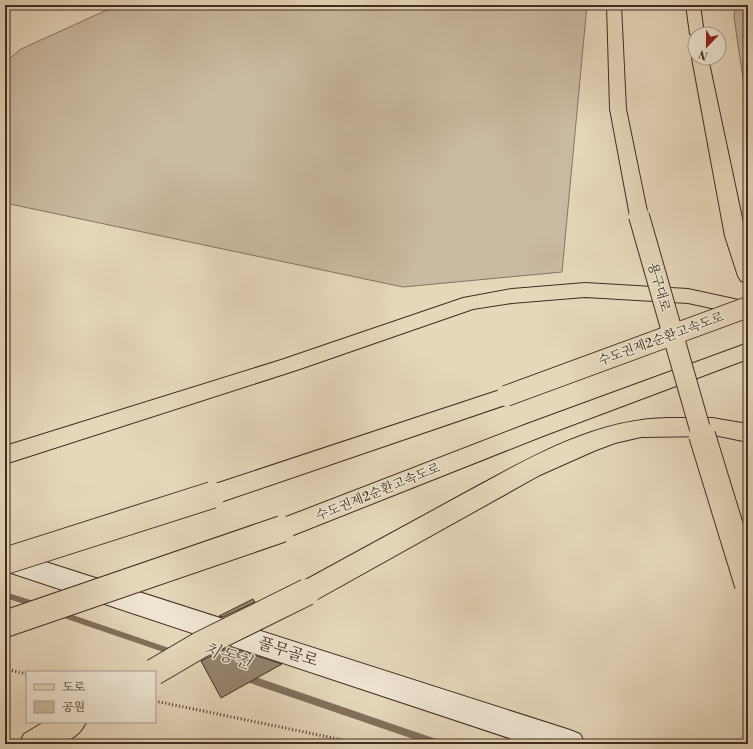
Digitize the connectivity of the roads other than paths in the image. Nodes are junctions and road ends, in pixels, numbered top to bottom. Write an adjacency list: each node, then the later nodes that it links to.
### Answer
1 (614, 5): 11 (main road, 용구대로, bridge)
2 (693, 5): 3 (main road)
3 (696, 26)
4 (702, 66): 5 (main road)
5 (748, 276)
6 (748, 308): 9 (main road); 10 (main road, 수도권제2순환고속도로, bridge)
7 (748, 351): 12 (main road, 수도권제2순환고속도로, bridge)
8 (748, 432): 13 (main road, bridge)
9 (5, 455)
10 (5, 561): 16 (street, 풀무골로)
11 (748, 585)
12 (5, 624)
13 (156, 671)
14 (69, 723): 15 (main road)
15 (34, 744)
16 (570, 744)

